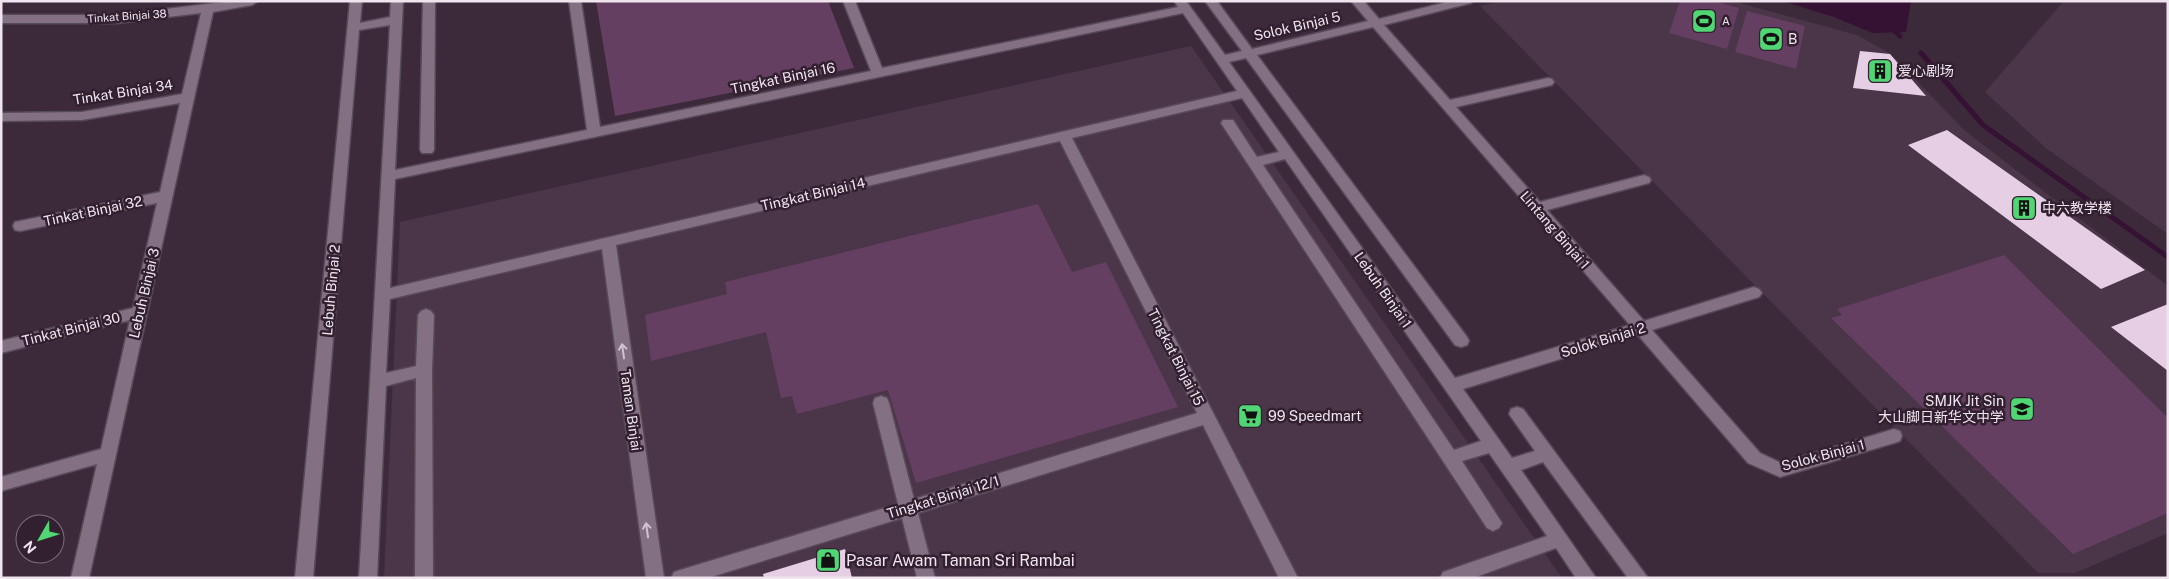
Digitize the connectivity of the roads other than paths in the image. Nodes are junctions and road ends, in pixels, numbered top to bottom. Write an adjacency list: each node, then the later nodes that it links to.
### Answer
1 (252, 1): 11 (street, Tinkat Binjai 38)
2 (356, 1): 15 (street, Lebuh Binjai 2)
3 (397, 1): 13 (street)
4 (429, 1): 27 (street)
5 (575, 1): 25 (street)
6 (849, 1): 18 (street)
7 (1211, 1): 16 (street)
8 (1357, 1): 14 (street, Lintang Binjai 1)
9 (1467, 1): 14 (street, Solok Binjai 5)
10 (1182, 5): 17 (street, Lebuh Binjai 1); 18 (street, Tingkat Binjai 16)
11 (208, 9): 12 (street, Tinkat Binjai 38); 21 (street, Lebuh Binjai 3)
12 (1, 19)
13 (396, 20): 15 (street); 30 (street)
14 (1376, 23): 16 (street, Solok Binjai 5); 22 (street, Lintang Binjai 1)
15 (355, 27): 61 (street, Lebuh Binjai 2)
16 (1249, 53): 17 (street, Solok Binjai 5); 41 (street)
17 (1221, 60): 20 (street, Lebuh Binjai 1)
18 (878, 73): 25 (street, Tingkat Binjai 16)
19 (1548, 82): 22 (street)
20 (1244, 93): 26 (street, Tingkat Binjai 14); 28 (street, Lebuh Binjai 1)
21 (189, 97): 23 (street, Tinkat Binjai 34); 32 (street, Lebuh Binjai 3)
22 (1448, 105): 33 (street, Lintang Binjai 1)
23 (1, 117)
24 (1228, 123): 29 (street)
25 (594, 133): 30 (street, Tingkat Binjai 16)
26 (1064, 136): 35 (street, Tingkat Binjai 14); 48 (street, Tingkat Binjai 15)
27 (427, 150)
28 (1288, 154): 29 (street); 45 (street, Lebuh Binjai 1)
29 (1254, 162): 53 (street)
30 (388, 176): 37 (street)
31 (1644, 180): 33 (street)
32 (166, 196): 34 (street, Tinkat Binjai 32); 38 (street, Lebuh Binjai 3)
33 (1536, 208): 40 (street, Lintang Binjai 1)
34 (20, 226)
35 (608, 242): 37 (street, Tingkat Binjai 14); 64 (street, Taman Binjai, one-way to 35)
36 (1754, 293): 40 (street, Solok Binjai 2)
37 (382, 295): 44 (street)
38 (140, 312): 42 (street, Tinkat Binjai 30); 51 (street, Lebuh Binjai 3)
39 (426, 315): 43 (street)
40 (1641, 328): 45 (street, Solok Binjai 2); 54 (street, Lintang Binjai 1)
41 (1461, 341)
42 (1, 347)
43 (424, 370): 44 (street); 63 (street)
44 (378, 381): 62 (street)
45 (1451, 386): 50 (street, Lebuh Binjai 1)
46 (881, 403): 57 (street)
47 (1518, 414): 52 (street)
48 (1207, 417): 57 (street, Tingkat Binjai 12/1); 67 (street, Tingkat Binjai 15)
49 (1894, 436): 54 (street, Solok Binjai 1)
50 (1493, 446): 53 (street); 55 (street, Lebuh Binjai 1)
51 (108, 454): 56 (street); 60 (street, Lebuh Binjai 3)
52 (1547, 454): 55 (street); 70 (street)
53 (1449, 458): 58 (street)
54 (1754, 458)
55 (1508, 467): 59 (street, Lebuh Binjai 1)
56 (1, 484)
57 (908, 508): 65 (street, Tingkat Binjai 12/1); 66 (street)
58 (1492, 523)
59 (1560, 539): 68 (street); 69 (street, Lebuh Binjai 1)
60 (80, 578)
61 (304, 578)
62 (368, 578)
63 (424, 578)
64 (655, 578)
65 (680, 578)
66 (926, 578)
67 (1289, 578)
68 (1449, 578)
69 (1587, 578)
70 (1639, 578)

